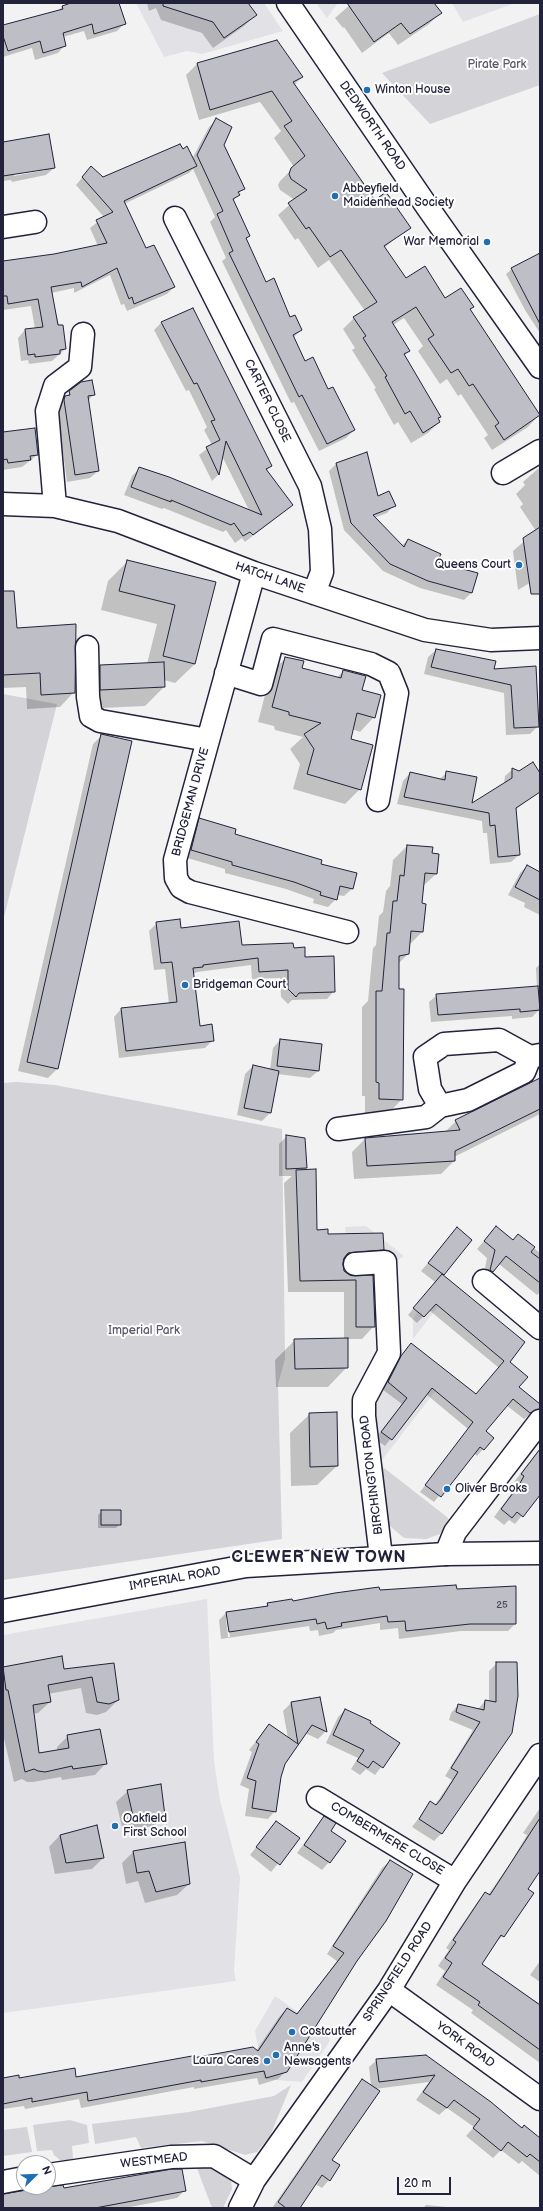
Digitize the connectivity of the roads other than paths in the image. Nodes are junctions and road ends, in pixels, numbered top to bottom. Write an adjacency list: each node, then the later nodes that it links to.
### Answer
1 (288, 3): 6 (street, DEDWORTH ROAD)
2 (175, 217): 12 (street, CARTER CLOSE)
3 (35, 222): 4 (street)
4 (3, 227)
5 (83, 334): 10 (street)
6 (540, 367)
7 (540, 451): 8 (street)
8 (503, 473)
9 (3, 504): 10 (street, HATCH LANE)
10 (55, 506): 11 (street, HATCH LANE)
11 (254, 573): 12 (street, HATCH LANE); 15 (street, BRIDGEMAN DRIVE)
12 (314, 593): 13 (street, HATCH LANE)
13 (540, 638)
14 (87, 648): 16 (street)
15 (226, 673): 16 (street, BRIDGEMAN DRIVE); 17 (street)
16 (208, 740): 18 (street, BRIDGEMAN DRIVE)
17 (378, 800)
18 (347, 932)
19 (535, 1056): 20 (street); 20 (street)
20 (440, 1106): 21 (street)
21 (338, 1129)
22 (355, 1264): 28 (street, BIRCHINGTON ROAD)
23 (484, 1281): 24 (street)
24 (540, 1328)
25 (540, 1422): 27 (street)
26 (540, 1552): 27 (street, IMPERIAL ROAD)
27 (446, 1554): 28 (street, IMPERIAL ROAD)
28 (381, 1557): 29 (street, IMPERIAL ROAD)
29 (3, 1611)
30 (540, 1755): 32 (street, SPRINGFIELD ROAD)
31 (318, 1798): 32 (street, COMBERMERE CLOSE)
32 (455, 1881): 33 (street, SPRINGFIELD ROAD)
33 (389, 1990): 34 (street, YORK ROAD); 37 (street, SPRINGFIELD ROAD)
34 (540, 2099)
35 (56, 2174): 37 (street, WESTMEAD)
36 (16, 2180): 38 (street)
37 (254, 2180): 39 (street, SPRINGFIELD ROAD)
38 (3, 2182)
39 (240, 2208)

